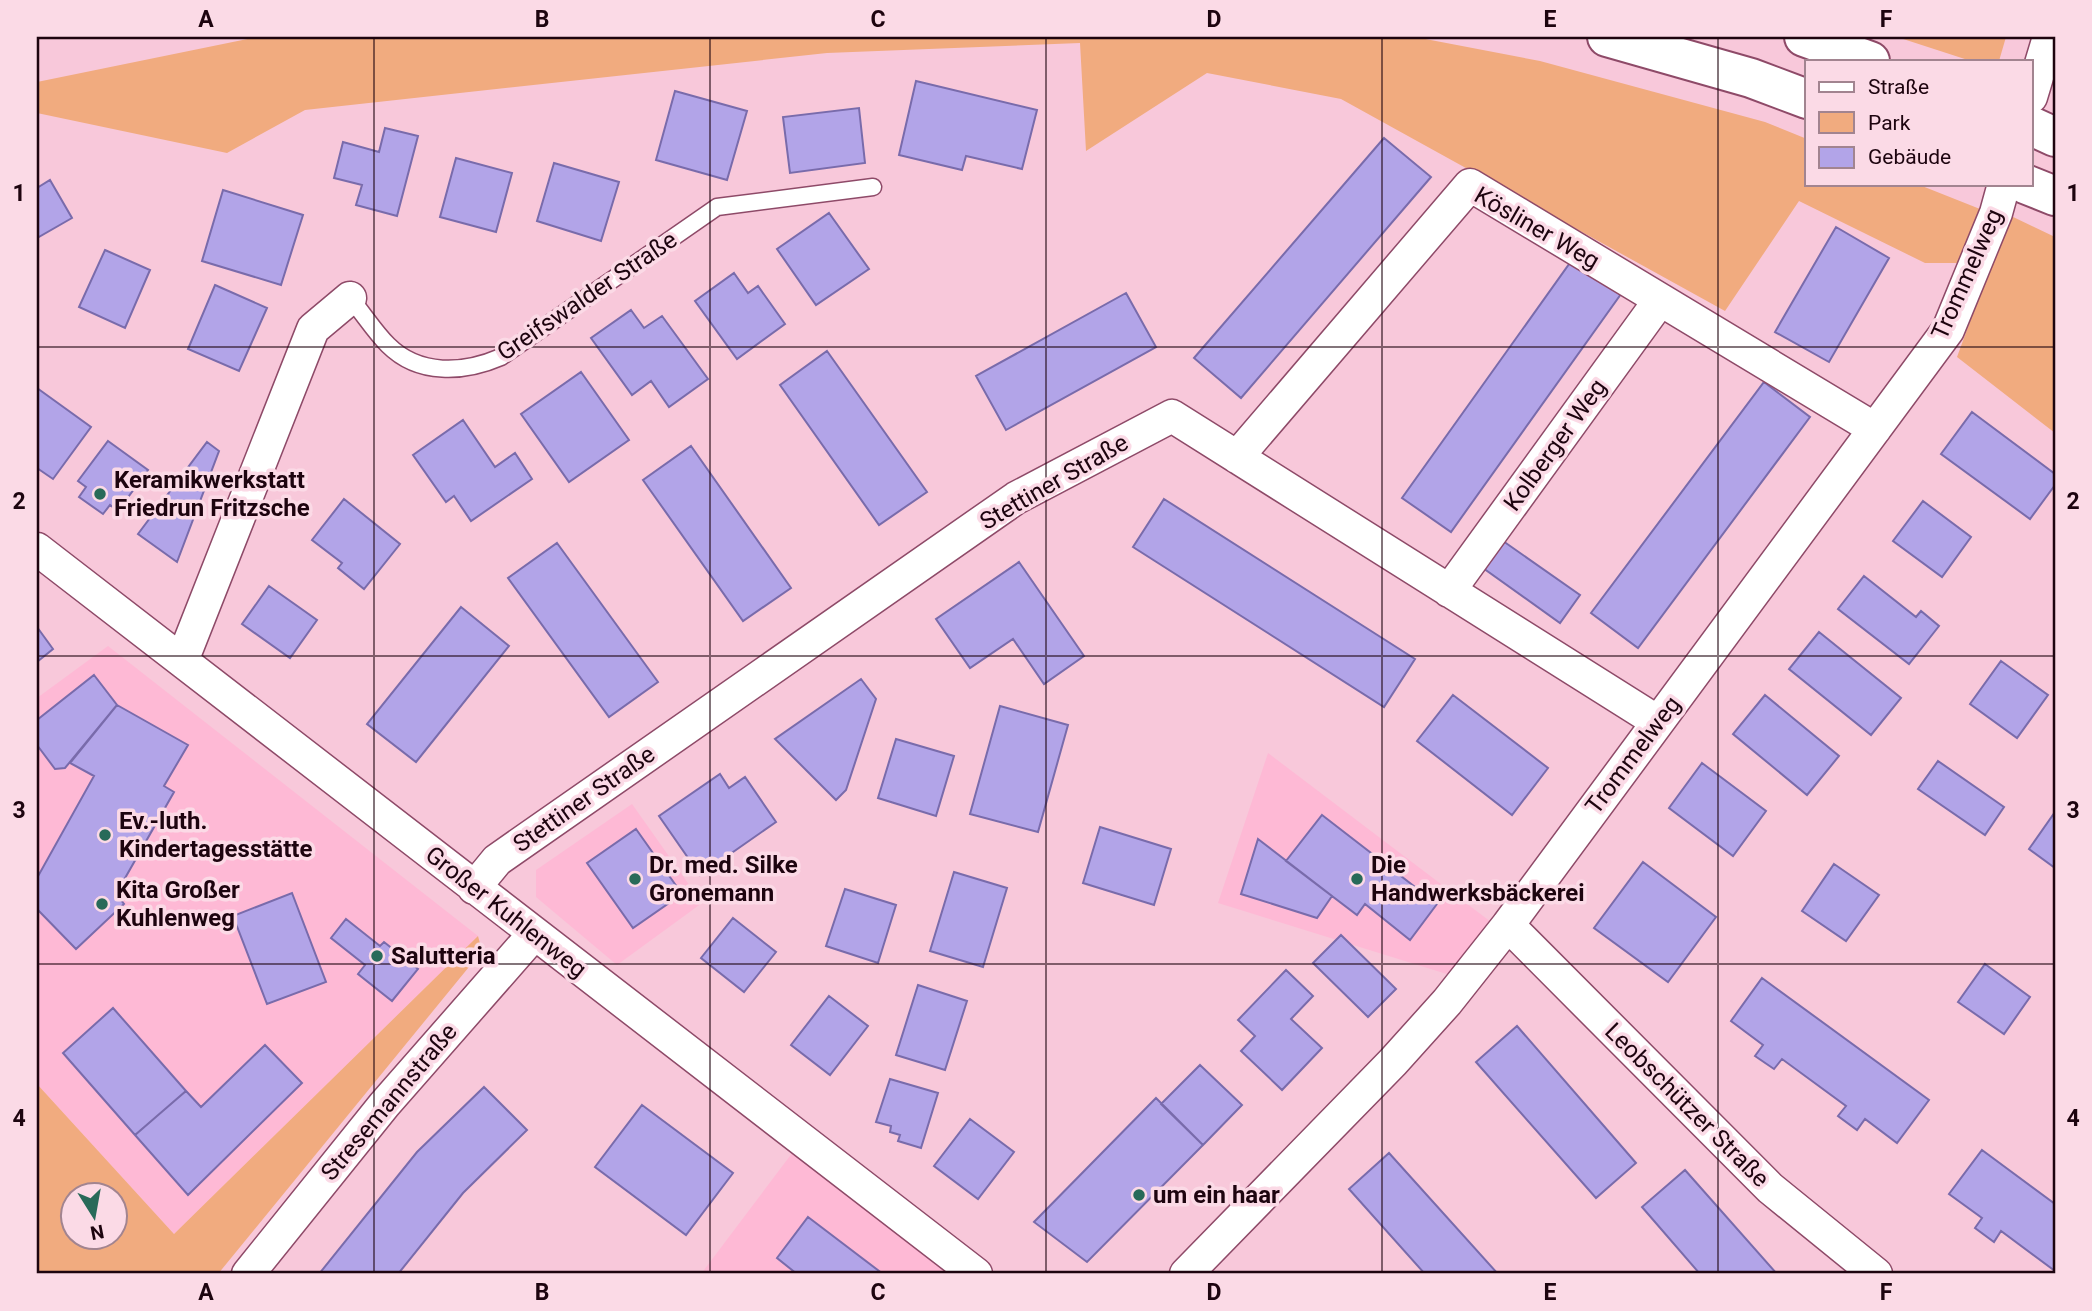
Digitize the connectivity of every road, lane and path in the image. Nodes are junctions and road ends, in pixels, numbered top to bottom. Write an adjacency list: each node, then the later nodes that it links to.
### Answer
1 (1608, 37): 6 (highway)
2 (1804, 37): 4 (highway)
3 (2049, 37): 5 (street)
4 (1867, 60)
5 (2032, 94)
6 (1805, 98)
7 (2032, 126): 8 (highway)
8 (2055, 137)
9 (2003, 186): 15 (street, Trommelweg)
10 (2030, 186): 12 (highway)
11 (873, 187): 13 (lane, Greifswalder Straße)
12 (2055, 196)
13 (350, 298): 19 (street, Greifswalder Straße)
14 (1660, 300): 15 (street, Kösliner Weg); 16 (street, Kösliner Weg); 18 (street, Kolberger Weg)
15 (1875, 429): 20 (street, Trommelweg)
16 (1237, 457): 18 (street, Stettiner Straße); 21 (street, Stettiner Straße)
17 (37, 549): 19 (street, Großer Kuhlenweg)
18 (1449, 590): 20 (street, Stettiner Straße)
19 (181, 661): 21 (street, Großer Kuhlenweg)
20 (1658, 722): 22 (street, Trommelweg)
21 (474, 888): 23 (street, Großer Kuhlenweg)
22 (1507, 925): 26 (street, Trommelweg); 27 (street, Leobschützer Straße)
23 (534, 934): 24 (street, Stresemannstraße); 25 (street, Großer Kuhlenweg)
24 (248, 1274)
25 (976, 1274)
26 (1186, 1274)
27 (1876, 1274)

